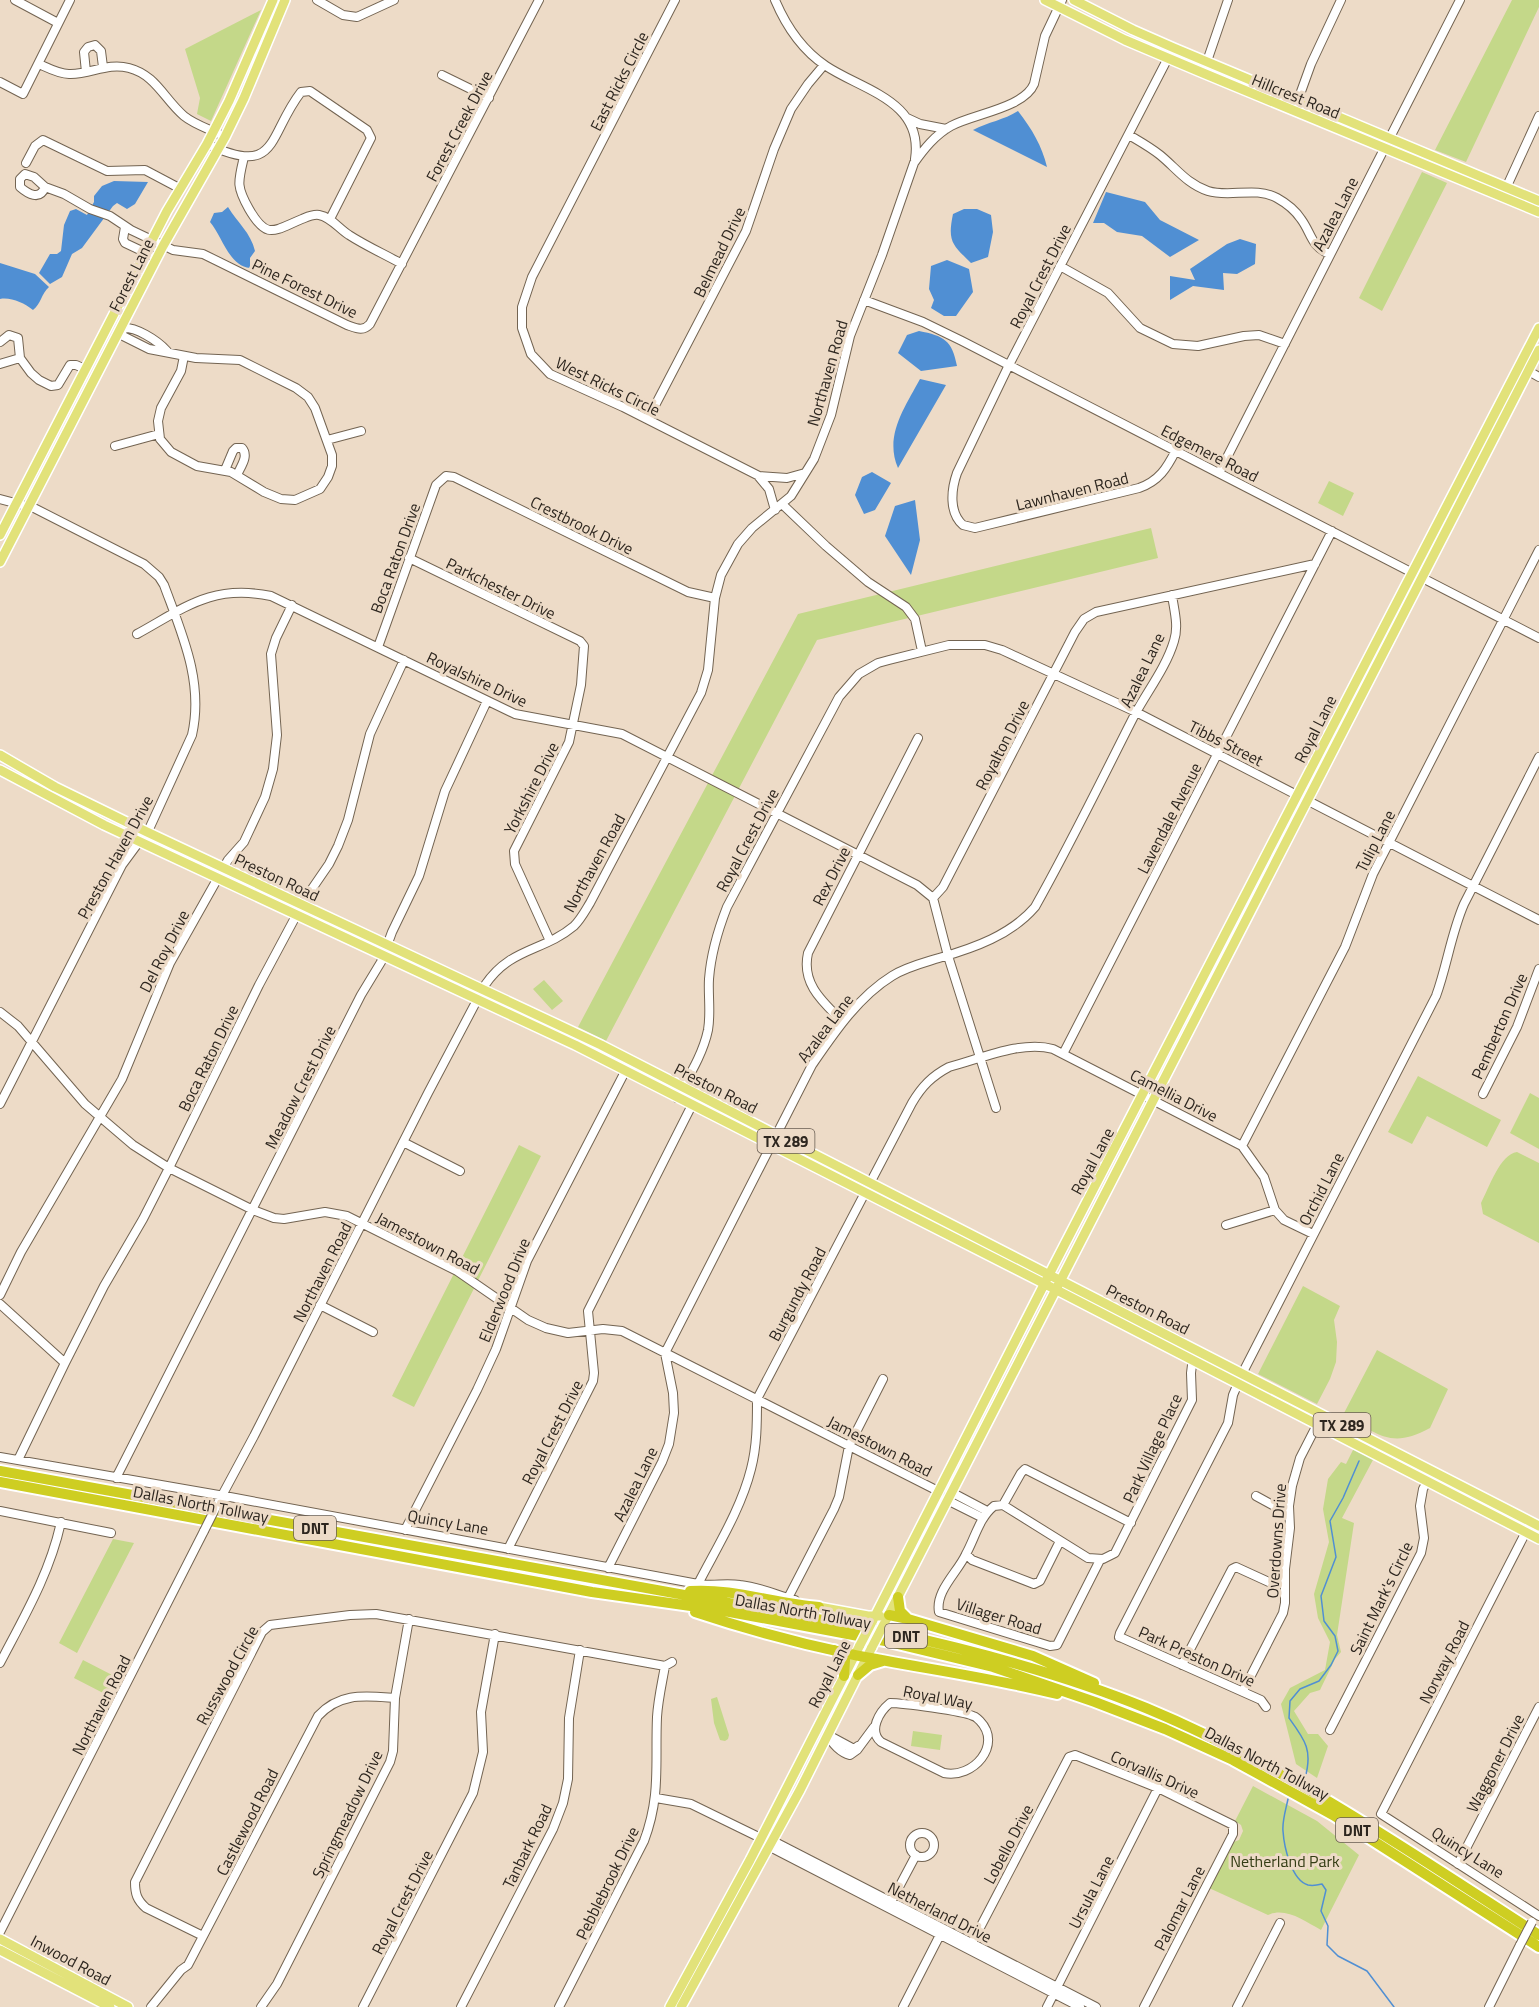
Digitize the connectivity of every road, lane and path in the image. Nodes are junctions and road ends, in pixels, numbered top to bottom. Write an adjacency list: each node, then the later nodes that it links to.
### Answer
1 (15, 0): 16 (street)
2 (70, 0): 16 (street)
3 (273, 0): 14 (main road); 32 (main road, Forest Lane)
4 (317, 0): 5 (street)
5 (394, 0)
6 (539, 0): 27 (street, Forest Creek Drive)
7 (675, 0): 43 (street, East Ricks Circle)
8 (775, 0): 21 (street)
9 (1045, 0): 15 (main road, Hillcrest Road)
10 (1074, 0): 17 (main road, Hillcrest Road)
11 (1228, 0): 19 (street)
12 (1341, 0): 28 (street)
13 (1460, 0): 36 (street, Azalea Lane)
14 (285, 2): 35 (main road, Forest Lane)
15 (1060, 3): 18 (main road, Hillcrest Road); 33 (street, Northaven Road)
16 (58, 23): 20 (street)
17 (1174, 48): 18 (street, Royal Crest Drive); 19 (main road, Hillcrest Road)
18 (1168, 58): 24 (main road, Hillcrest Road); 34 (street, Royal Crest Drive)
19 (1206, 62): 24 (street); 28 (main road, Hillcrest Road)
20 (39, 64): 23 (street); 26 (street)
21 (824, 65): 31 (street); 73 (street, Belmead Drive)
22 (103, 67): 23 (street); 23 (street); 32 (street)
23 (86, 72)
24 (1203, 73): 29 (main road, Hillcrest Road)
25 (442, 75): 27 (street)
26 (0, 82)
27 (489, 98): 57 (street, Forest Creek Drive)
28 (1297, 100): 29 (street); 36 (main road, Hillcrest Road)
29 (1294, 111): 38 (main road, Hillcrest Road)
30 (1539, 116): 45 (street)
31 (907, 118): 33 (street); 42 (street)
32 (209, 129): 35 (street); 37 (main road, Forest Lane)
33 (946, 129): 42 (street, Northaven Road)
34 (1129, 135): 55 (street); 58 (street, Royal Crest Drive)
35 (225, 137): 39 (main road, Forest Lane)
36 (1389, 138): 38 (street, Azalea Lane); 45 (main road, Hillcrest Road)
37 (207, 144): 39 (street); 46 (main road, Forest Lane)
38 (1383, 148): 47 (main road, Hillcrest Road); 55 (street, Azalea Lane)
39 (219, 150): 40 (street); 53 (main road, Forest Lane)
40 (244, 157): 50 (street); 50 (street)
41 (26, 162): 46 (street)
42 (914, 163): 59 (street, Northaven Road)
43 (586, 173): 73 (street, West Ricks Circle)
44 (45, 187): 51 (street)
45 (1507, 187): 47 (street); 48 (main road, Hillcrest Road)
46 (179, 188): 52 (main road, Forest Lane)
47 (1502, 197): 49 (main road, Hillcrest Road)
48 (1539, 201)
49 (1539, 212)
50 (330, 219): 57 (street)
51 (125, 227): 52 (street); 54 (street)
52 (152, 239): 53 (street); 54 (main road, Forest Lane)
53 (163, 246): 56 (main road, Forest Lane); 57 (street, Pine Forest Drive)
54 (146, 252): 56 (street); 60 (main road, Forest Lane)
55 (1329, 254): 64 (street, Azalea Lane)
56 (157, 258): 61 (main road, Forest Lane)
57 (402, 264)
58 (1060, 266): 64 (street); 69 (street, Royal Crest Drive)
59 (864, 300): 69 (street, Edgemere Road); 83 (street, Northaven Road)
60 (110, 321): 61 (main road); 71 (main road, Forest Lane)
61 (121, 328): 66 (street); 77 (main road, Forest Lane)
62 (1539, 328): 70 (main road, Royal Lane)
63 (0, 342): 67 (street)
64 (1285, 344): 82 (street, Azalea Lane)
65 (1539, 350): 70 (main road, Royal Lane)
66 (184, 356): 76 (street); 78 (street)
67 (20, 358): 68 (street); 71 (street)
68 (0, 364)
69 (1009, 365): 80 (street, Edgemere Road); 92 (street, Royal Crest Drive)
70 (1524, 368): 72 (street); 99 (main road, Royal Lane)
71 (85, 369): 75 (main road, Forest Lane)
72 (1539, 377)
73 (648, 419): 85 (street, West Ricks Circle)
74 (361, 431): 78 (street)
75 (53, 432): 77 (main road); 88 (main road, Forest Lane)
76 (159, 434): 79 (street); 81 (street)
77 (64, 438): 90 (main road, Forest Lane)
78 (327, 440): 84 (street)
79 (116, 446)
80 (1176, 450): 82 (street, Edgemere Road); 92 (street, Lawnhaven Road)
81 (225, 470): 84 (street); 84 (street)
82 (1219, 472): 93 (street, Edgemere Road)
83 (807, 473): 85 (street, West Ricks Circle); 89 (street, Northaven Road)
84 (237, 475)
85 (759, 476): 91 (street)
86 (440, 480): 96 (street, Boca Raton Drive); 101 (street, Crestbrook Drive)
87 (0, 500): 88 (street, Preston Haven Drive)
88 (17, 502): 90 (street, Preston Haven Drive); 94 (main road, Forest Lane)
89 (782, 504): 91 (street, Northaven Road); 109 (street)
90 (29, 506): 97 (main road, Forest Lane); 103 (street, Preston Haven Drive)
91 (775, 510): 101 (street, Northaven Road)
92 (959, 521)
93 (1332, 531): 98 (street, Lavendale Avenue); 99 (street, Edgemere Road)
94 (0, 535)
95 (1539, 550): 104 (street, Tulip Lane)
96 (410, 558): 107 (street, Parkchester Drive); 108 (street, Boca Raton Drive)
97 (0, 562)
98 (1315, 564): 100 (street, Royalton Drive); 118 (street, Lavendale Avenue)
99 (1417, 574): 104 (street, Edgemere Road); 112 (main road, Royal Lane); 113 (main road, Royal Lane)
100 (1172, 595): 111 (street, Royalton Drive); 115 (street, Azalea Lane)
101 (715, 597): 120 (street, Northaven Road)
102 (292, 605): 103 (street, Royalshire Drive); 108 (street, Royalshire Drive); 134 (street, Del Roy Drive)
103 (174, 613): 105 (street, Royalshire Drive); 130 (street, Preston Haven Drive)
104 (1504, 619): 106 (street, Edgemere Road); 132 (street, Tulip Lane)
105 (137, 634)
106 (1539, 638)
107 (580, 641): 116 (street, Yorkshire Drive)
108 (378, 647): 110 (street, Royalshire Drive)
109 (922, 651): 111 (street, Tibbs Street); 128 (street, Royal Crest Drive)
110 (404, 660): 114 (street, Royalshire Drive); 138 (street, Boca Raton Drive)
111 (1054, 674): 115 (street, Tibbs Street); 137 (street, Royalton Drive)
112 (1355, 684): 113 (main road); 124 (main road, Royal Lane)
113 (1365, 688): 126 (main road, Royal Lane)
114 (488, 701): 116 (street, Royalshire Drive); 142 (street, Meadow Crest Drive)
115 (1136, 712): 118 (street, Tibbs Street); 145 (street, Azalea Lane)
116 (573, 725): 120 (street, Royalshire Drive); 141 (street, Yorkshire Drive)
117 (918, 738): 133 (street, Rex Drive)
118 (1218, 754): 124 (street, Tibbs Street); 155 (street, Lavendale Avenue)
119 (0, 755): 123 (main road, Preston Road / TX 289)
120 (667, 757): 128 (street, Royalshire Drive); 141 (street, Northaven Road)
121 (1539, 758): 136 (street, Orchid Lane)
122 (0, 770): 125 (main road, Preston Road / TX 289)
123 (55, 787): 125 (main road); 127 (main road, Preston Road / TX 289)
124 (1297, 795): 126 (street, Tibbs Street); 143 (main road, Royal Lane)
125 (51, 798): 129 (main road, Preston Road / TX 289)
126 (1308, 800): 132 (street, Tibbs Street); 146 (main road, Royal Lane)
127 (104, 812): 129 (main road); 130 (main road, Preston Road / TX 289)
128 (776, 813): 133 (street, Royalshire Drive); 159 (street, Royal Crest Drive)
129 (99, 822): 131 (main road, Preston Road / TX 289)
130 (147, 832): 131 (street, Preston Haven Drive); 134 (main road, Preston Road / TX 289)
131 (139, 841): 135 (main road, Preston Road / TX 289); 153 (street, Preston Haven Drive)
132 (1389, 842): 136 (street, Tibbs Street); 172 (street, Tulip Lane)
133 (858, 854): 137 (street, Royalshire Drive); 151 (street, Rex Drive)
134 (224, 869): 135 (street, Del Roy Drive); 138 (main road, Preston Road / TX 289)
135 (218, 879): 139 (main road, Preston Road / TX 289); 168 (street, Del Roy Drive)
136 (1474, 885): 140 (street, Tibbs Street); 184 (street, Orchid Lane)
137 (933, 898): 145 (street)
138 (302, 905): 139 (street, Boca Raton Drive); 142 (main road, Preston Road / TX 289)
139 (297, 915): 144 (main road, Preston Road / TX 289); 173 (street, Boca Raton Drive)
140 (1539, 920)
141 (550, 941): 148 (street, Northaven Road)
142 (387, 945): 144 (street, Meadow Crest Drive); 148 (main road, Preston Road / TX 289)
143 (1217, 952): 146 (main road); 162 (main road, Royal Lane)
144 (383, 956): 149 (main road, Preston Road / TX 289); 178 (street, Meadow Crest Drive)
145 (948, 956): 151 (street, Azalea Lane); 156 (street)
146 (1227, 957): 164 (main road, Royal Lane)
147 (1539, 969): 160 (street, Pemberton Drive)
148 (483, 990): 149 (street, Northaven Road); 152 (main road, Preston Road / TX 289)
149 (477, 1000): 154 (main road, Preston Road / TX 289); 170 (street, Northaven Road)
150 (0, 1012): 153 (street, Jamestown Road)
151 (843, 1022): 169 (street, Azalea Lane)
152 (580, 1035): 154 (main road); 157 (main road, Preston Road / TX 289)
153 (31, 1043): 165 (street, Preston Haven Drive); 168 (street, Jamestown Road)
154 (575, 1046): 158 (main road, Preston Road / TX 289)
155 (1063, 1054): 156 (street, Camellia Drive); 162 (street, Camellia Drive)
156 (981, 1059): 167 (street); 175 (street, Burgundy Road)
157 (631, 1060): 158 (street, Elderwood Drive); 159 (main road, Preston Road / TX 289)
158 (625, 1071): 163 (main road, Preston Road / TX 289); 191 (street, Elderwood Drive)
159 (682, 1088): 161 (main road, Preston Road / TX 289); 163 (street, Royal Crest Drive)
160 (1483, 1094)
161 (697, 1095): 166 (street, Royal Crest Drive); 169 (main road, Preston Road / TX 289)
162 (1144, 1095): 164 (street, Camellia Drive); 186 (main road, Royal Lane)
163 (677, 1098): 166 (main road, Preston Road / TX 289)
164 (1153, 1100): 172 (street, Camellia Drive); 187 (main road, Royal Lane)
165 (0, 1104)
166 (692, 1105): 171 (main road, Preston Road / TX 289); 192 (street, Royal Crest Drive)
167 (996, 1108)
168 (100, 1118): 173 (street, Jamestown Road); 188 (street, Del Roy Drive)
169 (777, 1136): 171 (street, Azalea Lane); 175 (main road, Preston Road / TX 289)
170 (403, 1142): 174 (street); 181 (street, Northaven Road)
171 (772, 1145): 176 (main road, Preston Road / TX 289); 196 (street, Azalea Lane)
172 (1242, 1146): 179 (street, Camellia Drive)
173 (169, 1168): 178 (street, Jamestown Road); 200 (street, Boca Raton Drive)
174 (460, 1171)
175 (870, 1184): 176 (street, Burgundy Road); 177 (main road, Preston Road / TX 289)
176 (864, 1194): 180 (main road, Preston Road / TX 289); 206 (street, Burgundy Road)
177 (918, 1209): 180 (main road); 183 (main road, Preston Road / TX 289)
178 (253, 1210): 181 (street, Jamestown Road); 216 (street, Meadow Crest Drive)
179 (1275, 1210): 182 (street); 184 (street)
180 (913, 1218): 185 (main road, Preston Road / TX 289)
181 (362, 1223): 190 (street, Northaven Road); 191 (street, Jamestown Road)
182 (1226, 1225)
183 (957, 1229): 185 (main road); 186 (main road, Preston Road / TX 289)
184 (1313, 1234): 201 (street, Orchid Lane)
185 (954, 1239): 186 (main road, Preston Road / TX 289)
186 (1047, 1279): 187 (main road, Preston Road / TX 289); 197 (main road, Royal Lane)
187 (1058, 1285): 193 (main road, Preston Road / TX 289); 198 (main road, Royal Lane)
188 (0, 1295)
189 (0, 1304): 200 (street)
190 (321, 1305): 194 (street); 222 (street, Northaven Road)
191 (510, 1307): 192 (street, Jamestown Road); 230 (street, Elderwood Drive)
192 (589, 1330): 196 (street, Jamestown Road); 235 (street, Royal Crest Drive)
193 (1145, 1330): 195 (main road, Preston Road / TX 289); 199 (main road, Preston Road / TX 289)
194 (374, 1332)
195 (1194, 1349): 199 (street, Park Village Place); 201 (main road, Preston Road / TX 289)
196 (665, 1353): 206 (street, Jamestown Road); 238 (street, Azalea Lane)
197 (1009, 1355): 198 (main road); 203 (main road, Royal Lane)
198 (1020, 1360): 205 (main road, Royal Lane)
199 (1192, 1360): 204 (main road, Preston Road / TX 289); 228 (street, Park Village Place)
200 (65, 1362): 213 (street, Boca Raton Drive)
201 (1242, 1374): 204 (street, Orchid Lane); 207 (main road, Preston Road / TX 289)
202 (883, 1379): 210 (street)
203 (997, 1379): 205 (main road); 209 (main road, Royal Lane)
204 (1237, 1383): 208 (main road, Preston Road / TX 289); 249 (street, Orchid Lane)
205 (1008, 1385): 211 (main road, Royal Lane)
206 (757, 1399): 210 (street, Jamestown Road); 240 (street, Burgundy Road)
207 (1319, 1413): 208 (street, Overdowns Drive); 215 (main road, Preston Road / TX 289)
208 (1316, 1424): 217 (main road, Preston Road / TX 289); 224 (street, Overdowns Drive)
209 (964, 1444): 211 (main road); 219 (main road, Royal Lane)
210 (849, 1446): 219 (street, Jamestown Road); 243 (street)
211 (974, 1449): 220 (main road, Royal Lane)
212 (0, 1457): 213 (street, Quincy Lane)
213 (18, 1460): 216 (street, Quincy Lane)
214 (0, 1471): 242 (highway, Dallas North Tollway / DNT)
215 (1432, 1472): 217 (street, Saint Mark's Circle); 229 (main road, Preston Road / TX 289)
216 (116, 1478): 222 (street, Quincy Lane)
217 (1427, 1481): 231 (main road, Preston Road / TX 289); 269 (street, Saint Mark's Circle)
218 (0, 1482): 242 (highway, Dallas North Tollway / DNT)
219 (940, 1492): 220 (main road); 246 (main road, Royal Lane)
220 (950, 1496): 226 (street); 241 (main road, Royal Lane)
221 (1256, 1496): 224 (street)
222 (220, 1499): 230 (street, Quincy Lane); 286 (street, Northaven Road, bridge)
223 (1004, 1505): 226 (street); 228 (street, Park Village Place); 234 (street)
224 (1290, 1506): 239 (street, Overdowns Drive)
225 (0, 1511): 227 (street)
226 (985, 1515): 236 (street, Villager Road)
227 (61, 1522): 232 (street); 256 (street)
228 (1131, 1523): 237 (street, Park Village Place)
229 (1535, 1524): 231 (street, Norway Road)
230 (405, 1530): 235 (street, Quincy Lane)
231 (1526, 1532): 233 (main road, Preston Road / TX 289); 276 (street, Norway Road)
232 (111, 1533)
233 (1538, 1536)
234 (1060, 1541): 236 (street); 237 (street)
235 (508, 1549): 238 (street, Quincy Lane)
236 (966, 1554): 237 (street, Villager Road)
237 (1100, 1560)
238 (608, 1568): 240 (street, Quincy Lane)
239 (1284, 1583): 258 (street); 261 (street, Overdowns Drive)
240 (698, 1584): 243 (street, Quincy Lane)
241 (898, 1597): 247 (highway); 248 (main road, Royal Lane)
242 (667, 1598): 244 (highway); 252 (highway); 263 (highway, Dallas North Tollway / DNT); 264 (highway, Dallas North Tollway / DNT)
243 (788, 1598): 244 (street, Quincy Lane)
244 (819, 1607): 246 (main road, Quincy Lane)
245 (409, 1619): 250 (street, Russwood Circle); 262 (street, Springmeadow Drive); 289 (street, Russwood Circle)
246 (874, 1619): 248 (main road, Quincy Lane); 253 (main road, Royal Lane, bridge)
247 (908, 1619): 248 (highway); 264 (highway)
248 (886, 1620): 254 (main road, Royal Lane, bridge)
249 (1122, 1630): 258 (street, Park Preston Drive)
250 (495, 1634): 251 (street, Russwood Circle); 300 (street, Royal Crest Drive)
251 (580, 1650): 257 (street, Russwood Circle); 301 (street, Tanbark Road)
252 (834, 1650): 253 (highway); 260 (highway)
253 (857, 1650): 254 (highway); 260 (main road, Royal Lane)
254 (870, 1652): 255 (highway); 259 (main road, Royal Lane)
255 (885, 1660): 259 (highway); 263 (highway)
256 (0, 1663)
257 (669, 1664): 275 (street, Pebblebrook Drive)
258 (1182, 1665): 261 (street, Park Preston Drive)
259 (858, 1675): 270 (main road, Royal Lane)
260 (844, 1676): 268 (main road, Royal Lane)
261 (1243, 1691): 265 (street, Park Preston Drive)
262 (395, 1698): 289 (street, Castlewood Road); 299 (street, Springmeadow Drive)
263 (1095, 1702): 292 (highway, Dallas North Tollway / DNT)
264 (1137, 1704): 288 (highway, Dallas North Tollway / DNT)
265 (1266, 1707)
266 (1539, 1707): 281 (street, Waggoner Drive)
267 (874, 1727): 267 (street, Royal Way); 270 (street, Royal Way)
268 (818, 1729): 270 (main road); 272 (main road, Royal Lane)
269 (1330, 1730)
270 (828, 1735): 274 (main road, Royal Lane)
271 (1069, 1757): 273 (street, Corvallis Drive); 291 (street, Lobello Drive)
272 (790, 1784): 274 (main road); 278 (main road, Royal Lane)
273 (1158, 1788): 277 (street, Corvallis Drive); 295 (street, Ursula Lane)
274 (800, 1790): 279 (main road, Royal Lane)
275 (656, 1797): 278 (street, Netherland Drive); 302 (street, Pebblebrook Drive)
276 (1381, 1815): 281 (street, Quincy Lane)
277 (1229, 1822): 309 (street, Palomar Lane)
278 (762, 1838): 279 (street, Netherland Drive); 285 (main road, Royal Lane)
279 (771, 1844): 282 (street, Netherland Drive); 285 (main road, Royal Lane)
280 (916, 1855): 282 (street)
281 (1458, 1864): 283 (street, Quincy Lane)
282 (889, 1904): 287 (street, Netherland Drive)
283 (1538, 1913): 311 (street, bridge)
284 (1280, 1923): 310 (street)
285 (717, 1930): 303 (main road, Royal Lane); 304 (main road, Royal Lane)
286 (0, 1932)
287 (942, 1932): 291 (street, Netherland Drive); 294 (street, Netherland Drive); 305 (street)
288 (1539, 1935)
289 (203, 1936): 298 (street, Castlewood Road)
290 (0, 1939): 297 (main road, Inwood Road)
291 (972, 1943): 294 (street, Netherland Drive)
292 (1539, 1947)
293 (0, 1950): 296 (main road, Inwood Road)
294 (999, 1961): 295 (street, Netherland Drive)
295 (1056, 1990): 306 (street, Ursula Lane); 307 (street, Netherland Drive); 308 (street, Netherland Drive)
296 (110, 2007)
297 (128, 2007)
298 (151, 2007)
299 (261, 2007)
300 (363, 2007)
301 (461, 2007)
302 (559, 2007)
303 (670, 2007)
304 (681, 2007)
305 (903, 2007)
306 (1047, 2007)
307 (1080, 2007)
308 (1096, 2007)
309 (1144, 2007)
310 (1237, 2007)
311 (1489, 2007)

